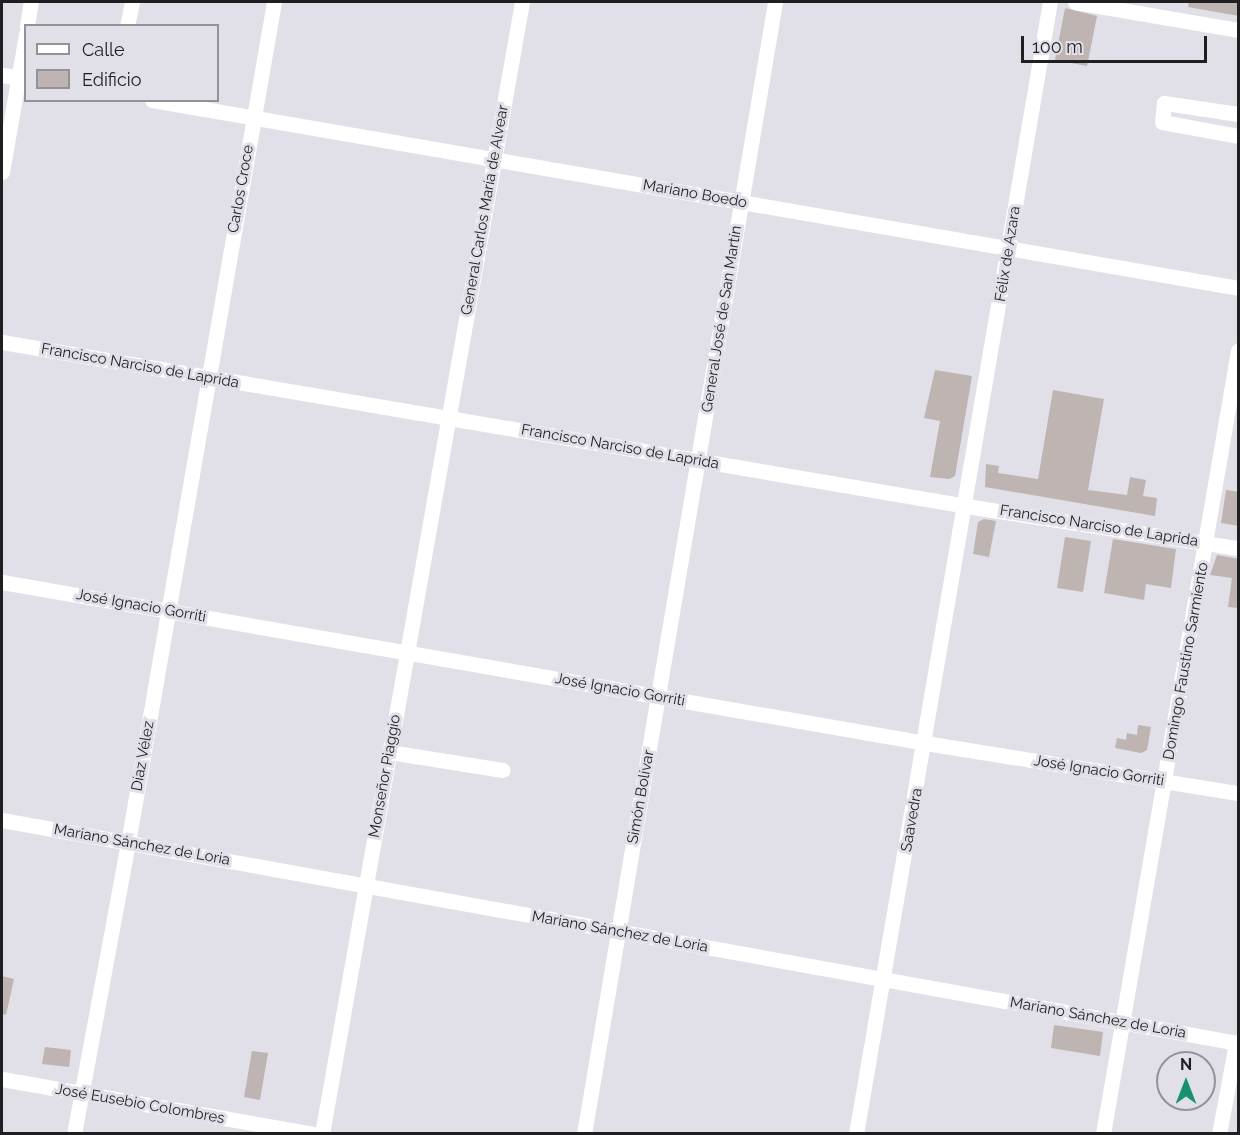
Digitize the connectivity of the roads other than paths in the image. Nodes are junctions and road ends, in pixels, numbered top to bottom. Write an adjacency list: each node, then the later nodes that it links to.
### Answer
1 (31, 2): 8 (street)
2 (132, 2): 9 (street)
3 (274, 2): 16 (street, Carlos Croce)
4 (522, 2): 18 (street, General Carlos María de Alvear)
5 (775, 2): 20 (street, General José de San Martín)
6 (1050, 2): 21 (street, Félix de Azara)
7 (1075, 2): 10 (street)
8 (27, 24)
9 (127, 24)
10 (1239, 30)
11 (24, 56): 13 (street)
12 (2, 75): 13 (street)
13 (22, 78): 19 (street)
14 (163, 102): 16 (street, Mariano Boedo)
15 (1239, 114): 17 (street)
16 (254, 118): 18 (street, Mariano Boedo); 25 (street, Carlos Croce)
17 (1239, 136)
18 (494, 160): 20 (street, Mariano Boedo); 26 (street, General Carlos María de Alvear)
19 (2, 172)
20 (741, 202): 21 (street, Mariano Boedo); 27 (street, General José de San Martín)
21 (1009, 248): 22 (street, Mariano Boedo); 28 (street, Félix de Azara)
22 (1239, 288)
23 (2, 342): 25 (street, Francisco Narciso de Laprida)
24 (1239, 351): 29 (street, Domingo Faustino Sarmiento)
25 (208, 377): 26 (street, Francisco Narciso de Laprida); 32 (street, Díaz Vélez)
26 (449, 418): 27 (street, Francisco Narciso de Laprida); 33 (street, Monseñor Piaggio)
27 (698, 460): 28 (street, Francisco Narciso de Laprida); 34 (street, Simón Bolívar)
28 (966, 506): 29 (street, Francisco Narciso de Laprida); 35 (street, Saavedra)
29 (1206, 543): 30 (street, Francisco Narciso de Laprida); 38 (street, Domingo Faustino Sarmiento)
30 (1239, 548)
31 (2, 582): 32 (street, José Ignacio Gorriti)
32 (168, 611): 33 (street, José Ignacio Gorriti); 41 (street, Díaz Vélez)
33 (408, 653): 34 (street, José Ignacio Gorriti); 36 (street, Monseñor Piaggio)
34 (658, 697): 35 (street, José Ignacio Gorriti); 43 (street, Simón Bolívar)
35 (925, 743): 38 (street, José Ignacio Gorriti); 44 (street, Saavedra)
36 (389, 752): 37 (street); 42 (street, Monseñor Piaggio)
37 (503, 770)
38 (1165, 782): 39 (street, José Ignacio Gorriti); 45 (street, Domingo Faustino Sarmiento)
39 (1239, 793)
40 (2, 820): 41 (street, Mariano Sánchez de Loria)
41 (128, 843): 42 (street, Mariano Sánchez de Loria); 48 (street, Díaz Vélez)
42 (365, 886): 43 (street, Mariano Sánchez de Loria); 51 (street, Monseñor Piaggio)
43 (618, 932): 44 (street, Mariano Sánchez de Loria); 52 (street, Simón Bolívar)
44 (884, 980): 45 (street, Mariano Sánchez de Loria); 53 (street, Saavedra)
45 (1123, 1022): 46 (street, Mariano Sánchez de Loria); 54 (street, Domingo Faustino Sarmiento)
46 (1238, 1043): 55 (street)
47 (2, 1079): 48 (street, José Eusebio Colombres)
48 (81, 1094): 49 (street, Díaz Vélez); 50 (street, José Eusebio Colombres)
49 (74, 1134)
50 (313, 1134)
51 (322, 1134)
52 (584, 1134)
53 (856, 1134)
54 (1103, 1134)
55 (1219, 1134)

